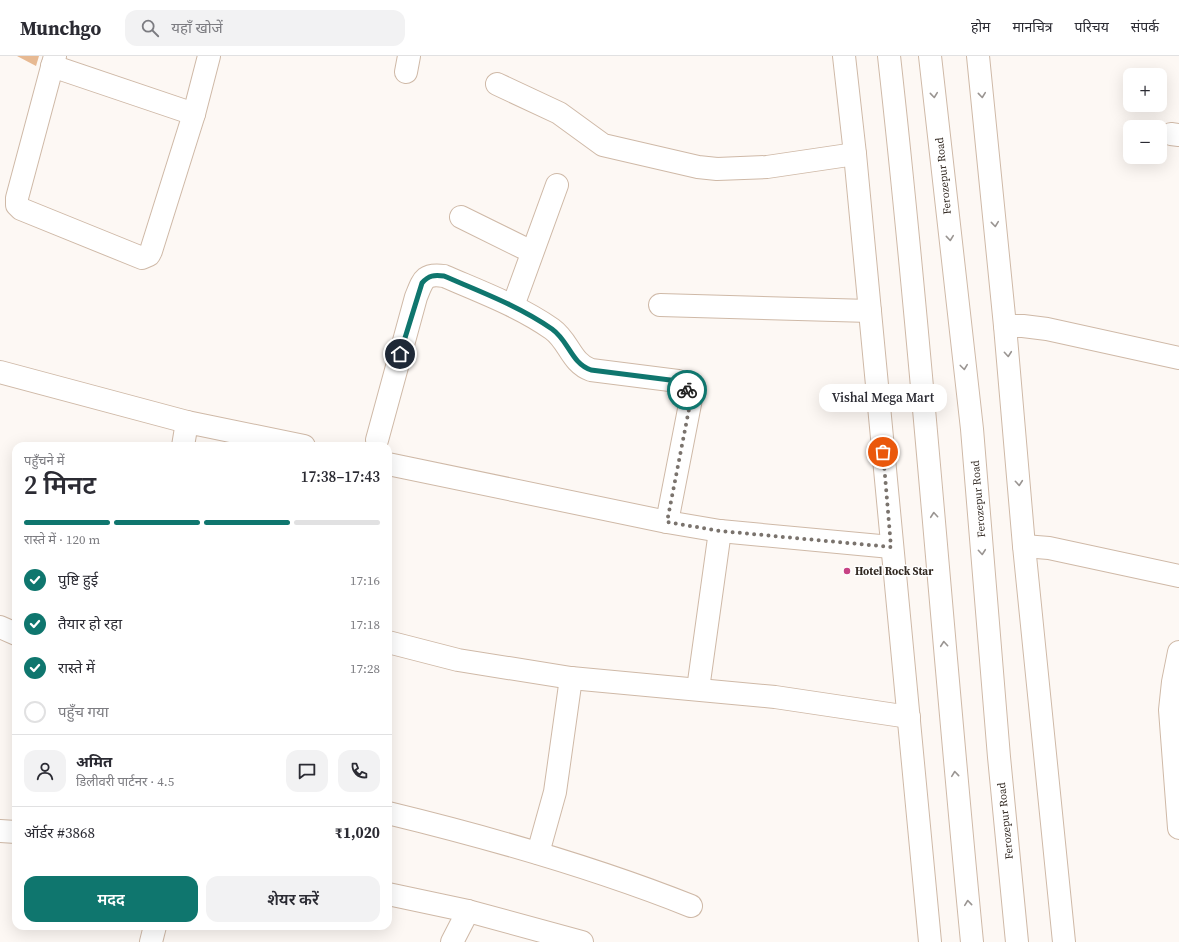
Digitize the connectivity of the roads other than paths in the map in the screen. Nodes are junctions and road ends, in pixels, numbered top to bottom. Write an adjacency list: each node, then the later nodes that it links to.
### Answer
1 (209, 56): 8 (main road)
2 (844, 56): 9 (main road)
3 (889, 56): 49 (main road, one-way to 3)
4 (930, 56): 50 (main road, Ferozepur Road, one-way to 50)
5 (978, 56): 16 (main road, one-way to 16)
6 (54, 61): 8 (main road); 8 (main road)
7 (497, 84): 9 (main road)
8 (194, 114)
9 (855, 154): 15 (main road)
10 (557, 185): 12 (main road)
11 (461, 217): 12 (main road)
12 (532, 252): 14 (main road)
13 (660, 305): 15 (main road)
14 (513, 306): 20 (main road); 24 (main road)
15 (870, 311): 27 (main road)
16 (1005, 326): 17 (main road); 26 (main road, one-way to 26)
17 (1179, 358)
18 (0, 372): 19 (main road)
19 (187, 422): 21 (main road); 22 (main road)
20 (377, 440)
21 (184, 442)
22 (284, 442)
23 (392, 465): 24 (main road)
24 (667, 522): 25 (main road)
25 (720, 531): 27 (main road); 34 (main road)
26 (1024, 546): 28 (main road); 51 (main road)
27 (891, 547): 35 (main road)
28 (1179, 576)
29 (0, 627): 30 (main road)
30 (12, 632)
31 (392, 643): 33 (main road)
32 (1179, 652): 37 (main road)
33 (571, 678): 34 (main road); 40 (main road)
34 (698, 689): 35 (main road)
35 (909, 717): 48 (main road)
36 (392, 814): 40 (main road)
37 (1179, 828)
38 (0, 831): 39 (main road)
39 (12, 832)
40 (538, 853): 42 (main road)
41 (392, 895): 43 (main road)
42 (691, 906)
43 (468, 911): 46 (main road); 47 (main road)
44 (154, 930): 45 (main road)
45 (151, 942)
46 (452, 942)
47 (582, 942)
48 (930, 942)
49 (972, 942)
50 (1017, 942)
51 (1064, 942)

